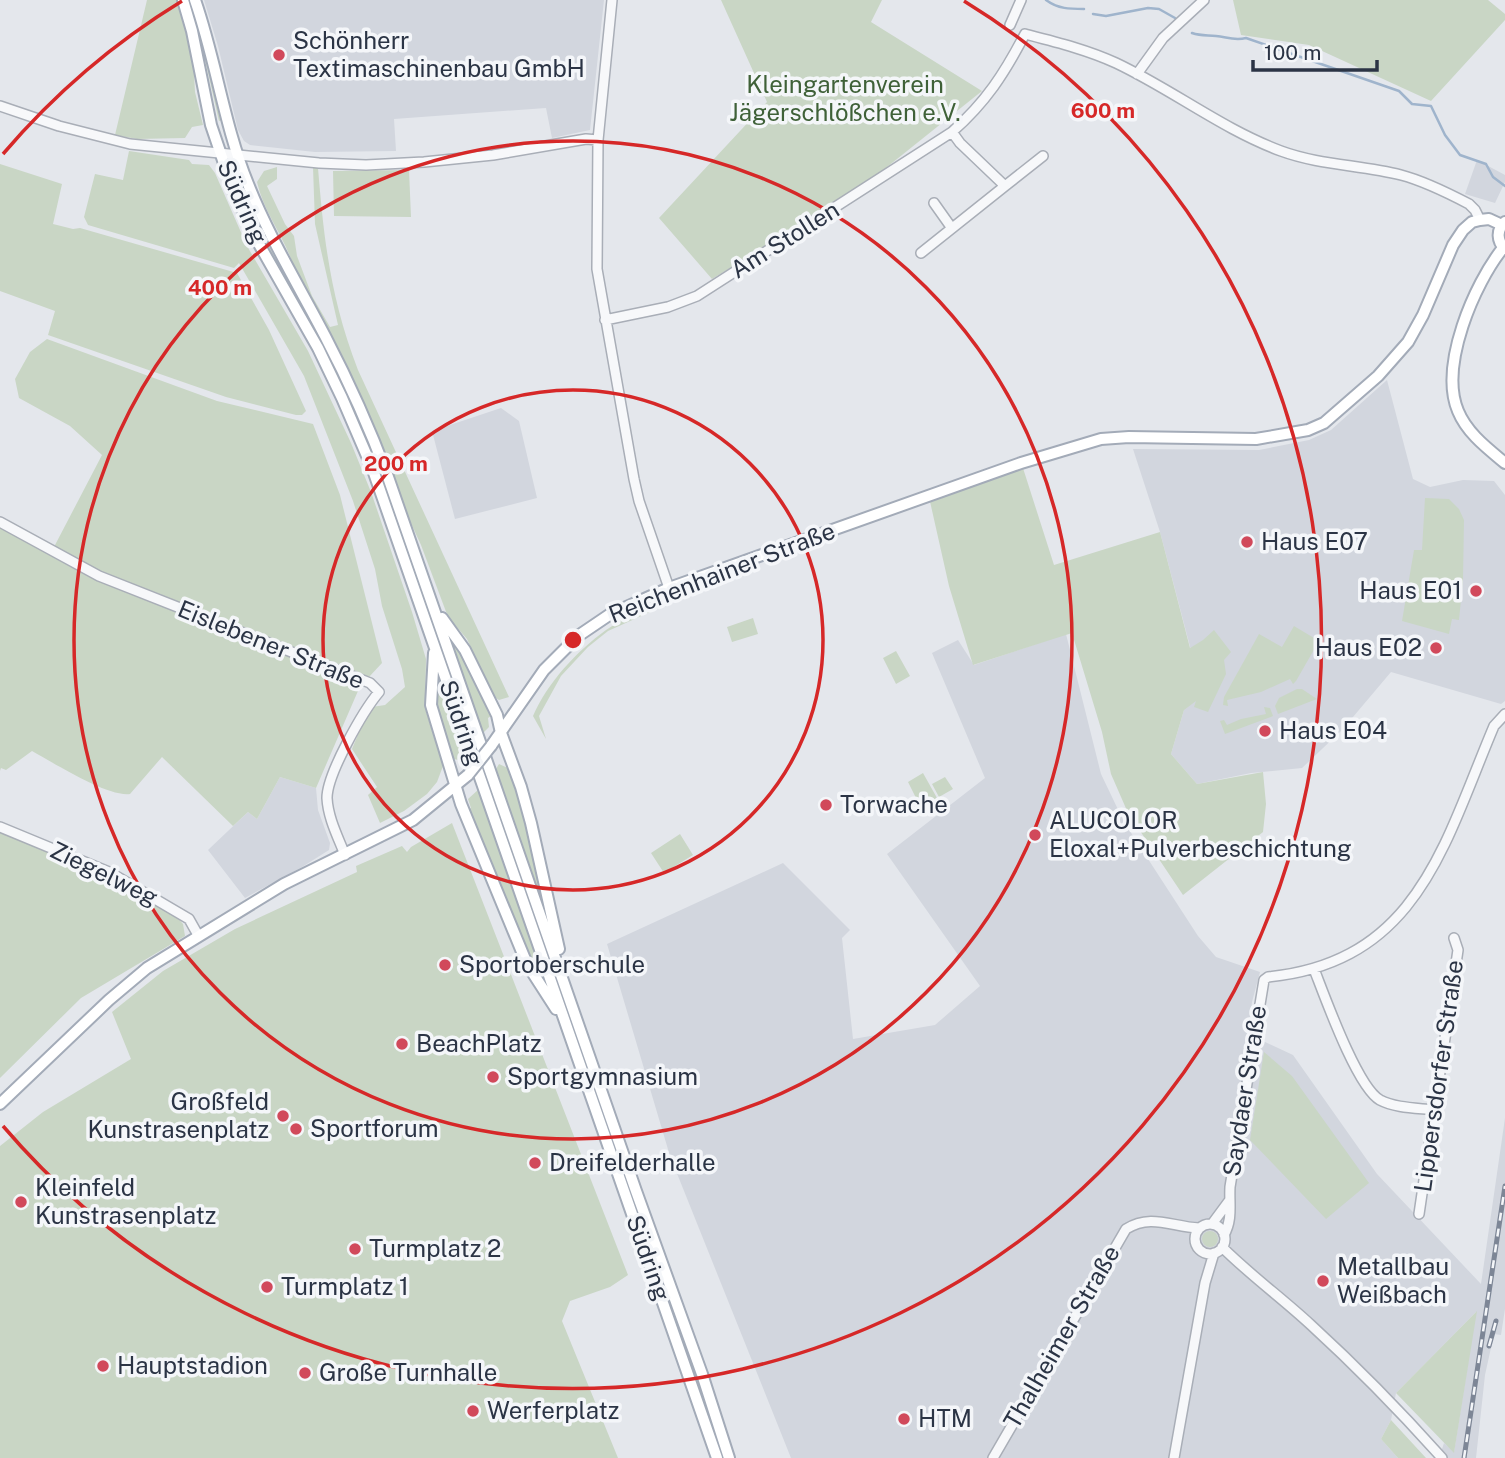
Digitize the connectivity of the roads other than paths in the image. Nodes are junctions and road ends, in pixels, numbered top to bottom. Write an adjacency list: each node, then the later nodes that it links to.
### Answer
1 (183, 0): 11 (main road, Südring)
2 (195, 0): 12 (main road, Südring)
3 (612, 0): 10 (street)
4 (1021, 0): 6 (street)
5 (1205, 0): 7 (street)
6 (1010, 25)
7 (1137, 74): 9 (street, Am Stollen); 16 (street)
8 (0, 106): 11 (street)
9 (952, 132): 14 (street); 21 (street, Am Stollen)
10 (598, 140): 12 (street); 21 (street)
11 (220, 154): 12 (street); 26 (main road, Südring)
12 (237, 155): 25 (main road, Südring)
13 (1043, 156): 14 (street)
14 (1005, 186): 18 (street)
15 (934, 202): 18 (street)
16 (1480, 220): 17 (main road); 24 (main road, Reichenhainer Straße)
17 (1503, 223): 19 (main road)
18 (951, 227): 20 (street)
19 (1504, 249): 22 (main road)
20 (921, 253)
21 (605, 320): 24 (street)
22 (1505, 463)
23 (0, 522): 31 (street, Eislebener Straße)
24 (669, 588): 28 (main road, Reichenhainer Straße)
25 (433, 604): 28 (main road); 35 (main road, Südring)
26 (434, 644): 29 (main road); 36 (main road, Südring)
27 (1505, 714): 34 (street)
28 (501, 733): 29 (main road, Reichenhainer Straße, bridge); 35 (main road)
29 (456, 786): 31 (main road, Reichenhainer Straße); 36 (main road)
30 (0, 827): 32 (street, Ziegelweg)
31 (345, 855): 32 (main road, Reichenhainer Straße)
32 (198, 935): 37 (main road, Reichenhainer Straße)
33 (1454, 938): 38 (street, Lippersdorfer Straße)
34 (1314, 969): 38 (street); 39 (street, Saydaer Straße)
35 (564, 980): 46 (main road, Südring)
36 (566, 1023): 45 (main road, Südring)
37 (0, 1104)
38 (1434, 1110): 40 (street, Lippersdorfer Straße)
39 (1229, 1201): 41 (street, Saydaer Straße); 43 (street, Saydaer Straße)
40 (1419, 1214)
41 (1212, 1224): 42 (street); 43 (street)
42 (1197, 1232): 44 (street); 47 (street, Thalheimer Straße)
43 (1224, 1235): 44 (street)
44 (1214, 1251): 48 (street); 49 (street)
45 (717, 1458)
46 (729, 1458)
47 (993, 1458)
48 (1174, 1458)
49 (1442, 1458)

